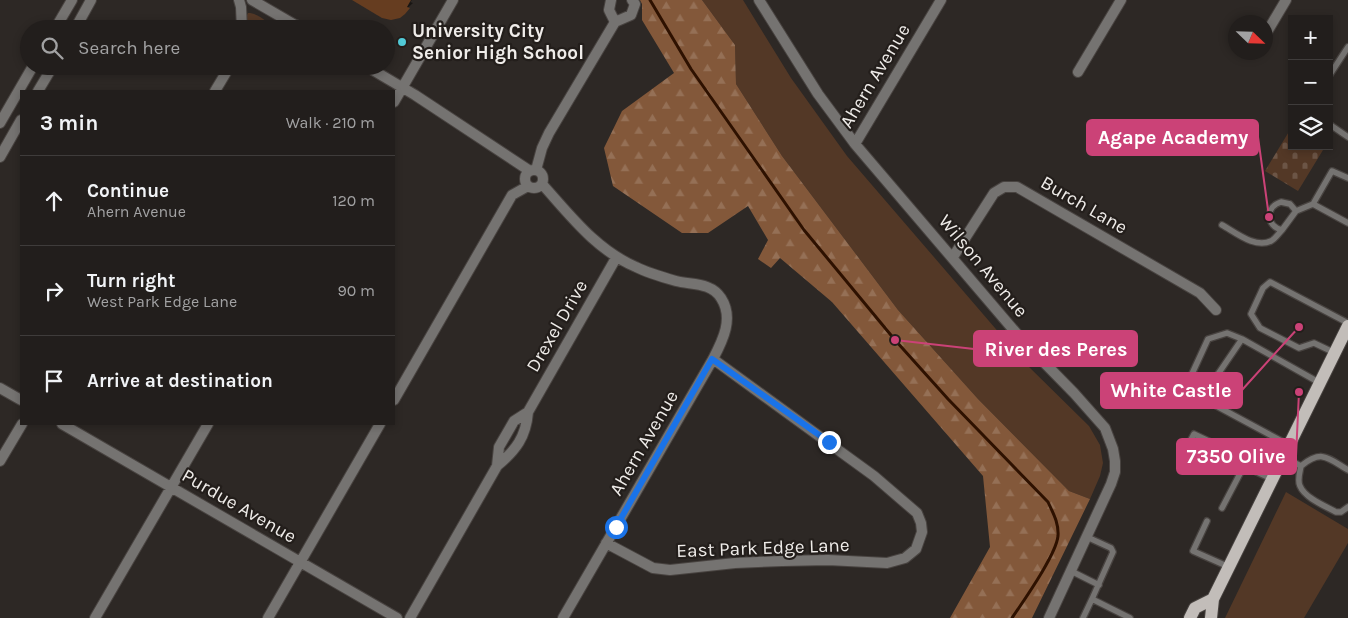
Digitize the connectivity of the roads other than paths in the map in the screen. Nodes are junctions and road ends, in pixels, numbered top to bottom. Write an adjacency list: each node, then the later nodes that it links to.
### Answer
1 (72, 0): 12 (street)
2 (92, 0): 13 (street)
3 (239, 0): 14 (street)
4 (252, 0): 15 (street)
5 (453, 0): 25 (street)
6 (611, 0): 16 (street)
7 (632, 0): 16 (street)
8 (759, 0): 33 (street, Wilson Avenue)
9 (941, 0): 33 (street, Ahern Avenue)
10 (1121, 0): 20 (street)
11 (1286, 0): 17 (street)
12 (60, 20)
13 (80, 20)
14 (242, 20)
15 (287, 20)
16 (615, 22): 35 (street)
17 (1273, 22)
18 (1348, 47): 19 (lane)
19 (1333, 70)
20 (1078, 72)
21 (28, 75): 30 (street)
22 (48, 75): 26 (street)
23 (225, 75): 27 (street)
24 (381, 75): 25 (street)
25 (402, 88): 28 (street); 35 (street)
26 (39, 90)
27 (216, 90)
28 (395, 100)
29 (20, 122): 34 (street)
30 (0, 123)
31 (1333, 127): 32 (lane)
32 (1348, 137)
33 (855, 144): 44 (street, Wilson Avenue)
34 (0, 157)
35 (533, 170): 37 (street); 38 (street)
36 (1348, 178): 39 (lane)
37 (542, 184): 38 (street); 45 (street)
38 (528, 186): 54 (street)
39 (1313, 204): 40 (lane); 41 (lane)
40 (1296, 211): 43 (lane); 43 (lane)
41 (1348, 223)
42 (1222, 225): 43 (lane)
43 (1282, 230)
44 (953, 257): 46 (street, Burch Lane); 73 (street, Wilson Avenue)
45 (616, 258): 50 (street, Ahern Avenue); 56 (street, Drexel Drive)
46 (1216, 310)
47 (1348, 324): 49 (main road); 49 (lane)
48 (1242, 339): 51 (lane); 52 (lane); 62 (lane)
49 (1334, 353): 52 (main road)
50 (712, 359): 74 (street, Ahern Avenue); 74 (street, East Park Edge Lane)
51 (1216, 378)
52 (1320, 383): 62 (main road)
53 (0, 388): 55 (street)
54 (395, 398)
55 (20, 399)
56 (528, 412): 64 (street, Drexel Drive); 64 (street, Drexel Drive)
57 (21, 425): 63 (street)
58 (64, 425): 69 (street, Purdue Avenue)
59 (207, 425): 69 (street)
60 (379, 425): 75 (street)
61 (1185, 451): 65 (lane)
62 (1286, 451): 66 (lane); 68 (main road)
63 (0, 461)
64 (497, 466): 84 (street, Drexel Drive)
65 (1244, 466): 68 (lane); 71 (lane)
66 (1301, 466): 67 (lane); 70 (lane)
67 (1348, 470)
68 (1272, 479): 76 (main road)
69 (172, 486): 75 (street, Purdue Avenue); 81 (street)
70 (1348, 507)
71 (1222, 508)
72 (1207, 522): 76 (lane)
73 (1087, 537): 77 (street, Wilson Avenue); 78 (lane)
74 (606, 543): 85 (street, Ahern Avenue)
75 (300, 562): 82 (street); 83 (street, Purdue Avenue)
76 (1229, 568): 79 (main road)
77 (1071, 571): 78 (lane); 86 (street, Wilson Avenue)
78 (1099, 584): 80 (lane)
79 (1213, 599): 89 (main road); 90 (main road)
80 (1092, 600): 87 (lane); 88 (lane)
81 (96, 618)
82 (268, 618)
83 (397, 618)
84 (410, 618)
85 (562, 618)
86 (1049, 618)
87 (1083, 618)
88 (1130, 618)
89 (1190, 618)
90 (1210, 618)

